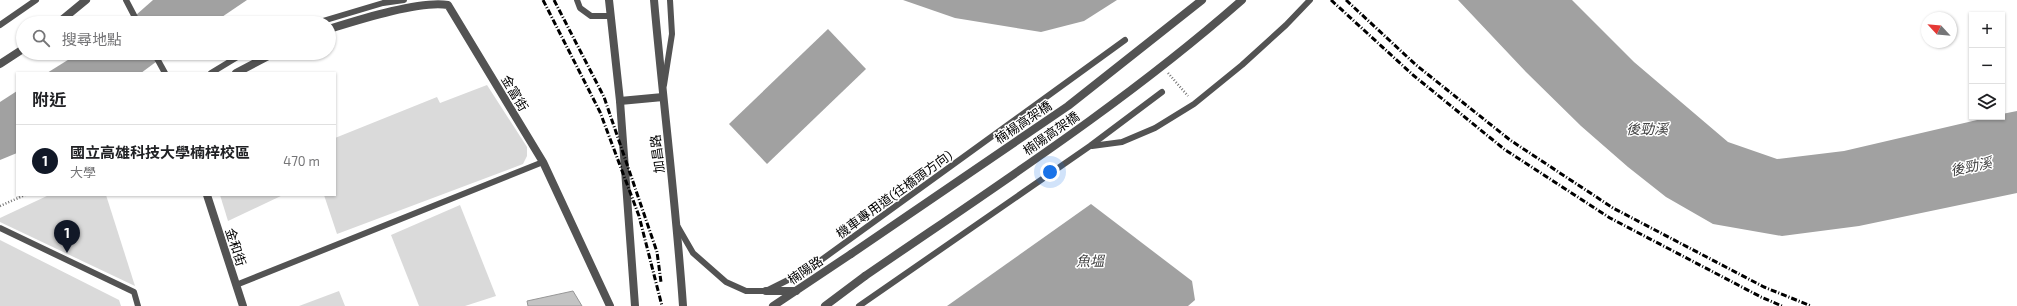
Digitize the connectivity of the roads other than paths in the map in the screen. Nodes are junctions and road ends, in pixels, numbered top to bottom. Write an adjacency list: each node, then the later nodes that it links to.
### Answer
1 (36, 0): 16 (lane)
2 (86, 0): 12 (street)
3 (126, 0): 13 (lane)
4 (404, 0): 15 (lane)
5 (577, 0): 14 (lane)
6 (608, 0): 14 (street)
7 (654, 0): 28 (street, 加昌路)
8 (670, 0): 28 (lane)
9 (1202, 0): 35 (street, 楠楊高架橋, bridge)
10 (1242, 0): 36 (street, 楠陽高架橋, bridge)
11 (1310, 0): 30 (lane)
12 (67, 16)
13 (134, 16)
14 (610, 16): 29 (street)
15 (336, 17)
16 (0, 25)
17 (336, 27): 31 (street, 金富街)
18 (1125, 40): 38 (lane, 機車專用道(往橋頭方向))
19 (16, 54): 23 (street)
20 (158, 60): 24 (lane)
21 (232, 60): 25 (lane)
22 (261, 60): 26 (street)
23 (0, 64)
24 (164, 72)
25 (213, 72)
26 (238, 72)
27 (1162, 92): 30 (lane)
28 (663, 96): 29 (street); 33 (street, 加昌路)
29 (620, 101): 43 (street)
30 (1090, 146): 48 (lane)
31 (543, 162): 37 (lane); 42 (street, 金富街)
32 (207, 196): 37 (street, 金和街)
33 (678, 227): 38 (lane, 機車專用道(往橋頭方向)); 44 (street, 加昌路)
34 (0, 228): 40 (lane)
35 (851, 254): 39 (street, 楠陽路)
36 (865, 276): 46 (street); 47 (street)
37 (236, 285): 41 (street, 金和街)
38 (766, 291): 39 (street)
39 (797, 291): 45 (street, 楠陽路)
40 (138, 306)
41 (243, 306)
42 (610, 306)
43 (635, 306)
44 (683, 306)
45 (773, 306)
46 (824, 306)
47 (832, 306)
48 (858, 306)

